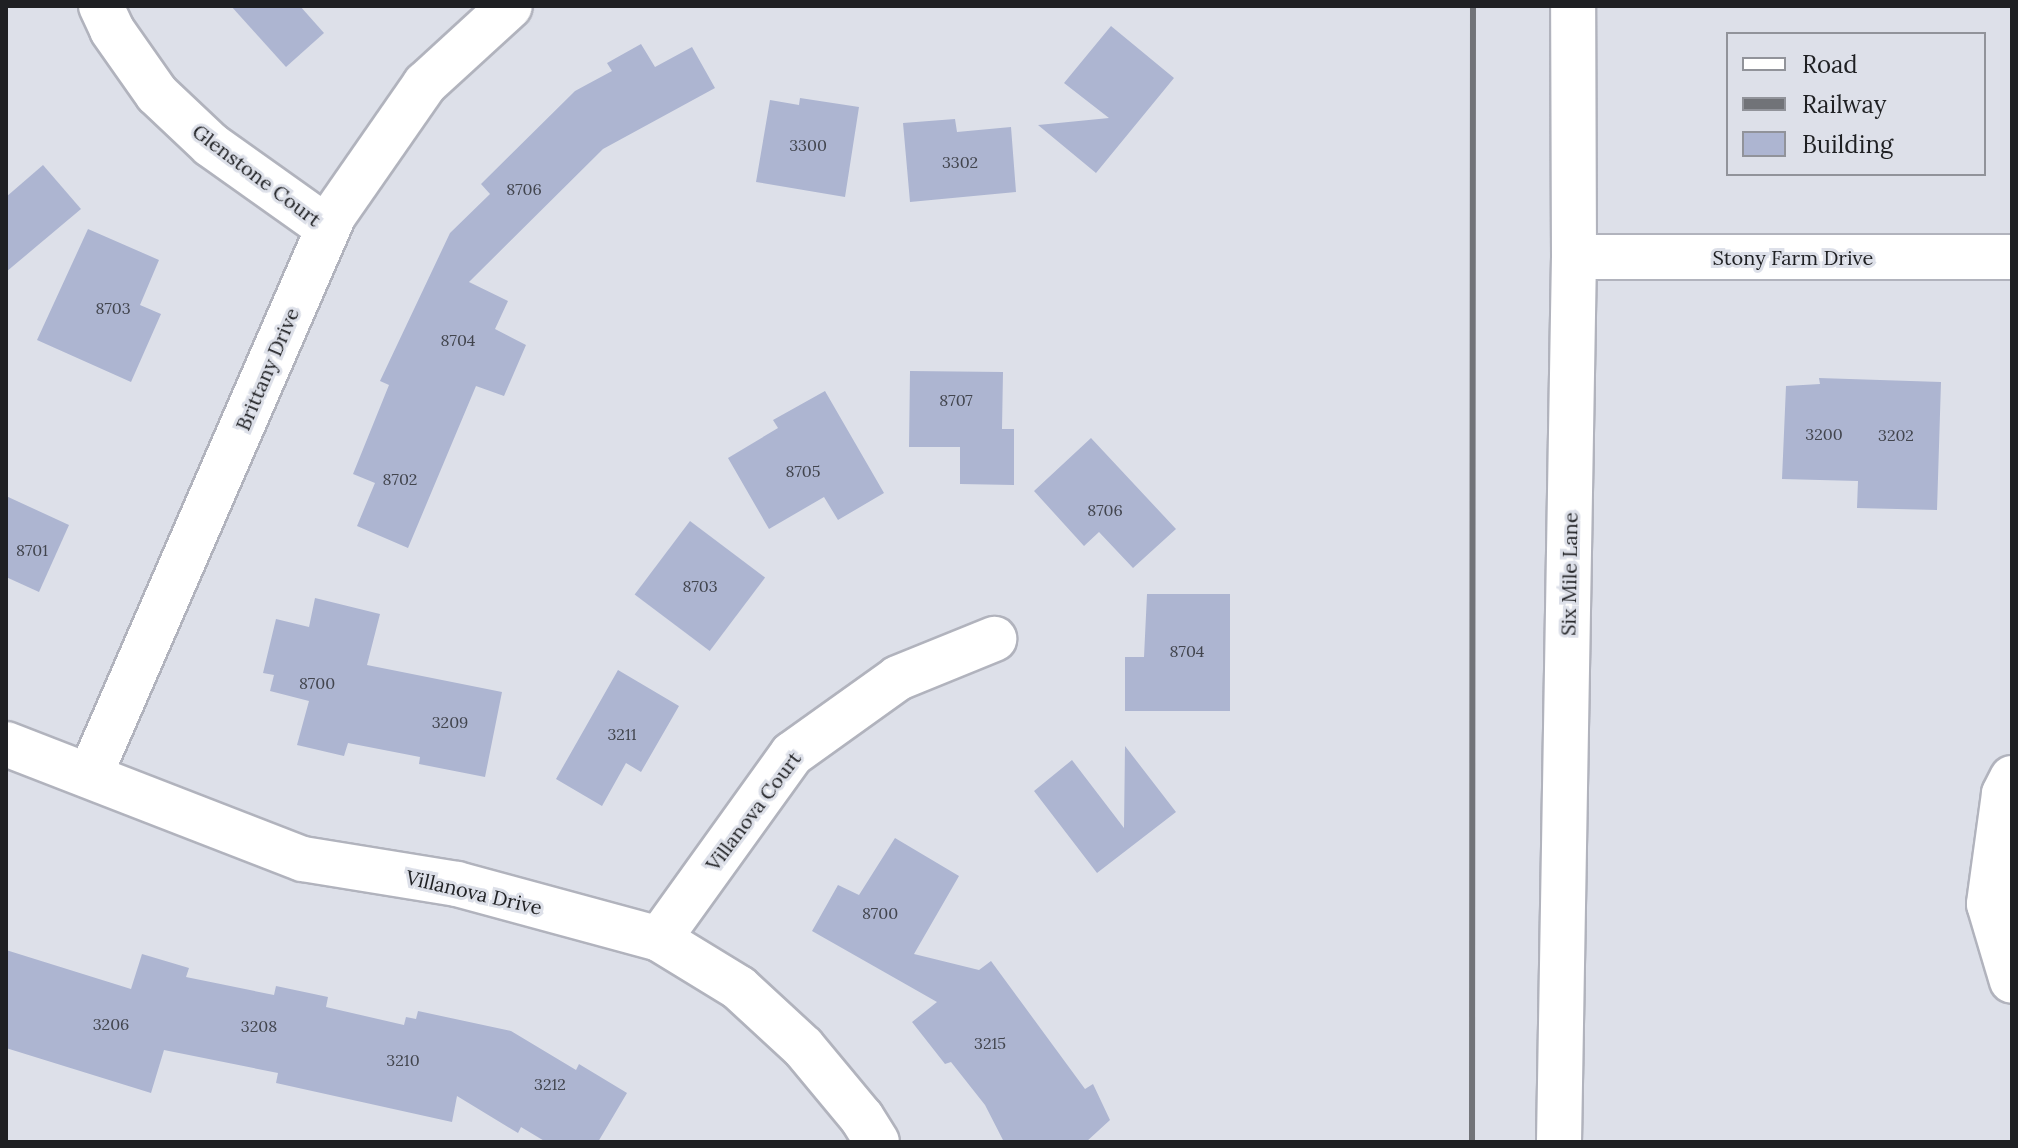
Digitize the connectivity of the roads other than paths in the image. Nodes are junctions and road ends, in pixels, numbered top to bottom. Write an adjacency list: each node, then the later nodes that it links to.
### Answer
1 (101, 6): 4 (street, Glenstone Court)
2 (510, 6): 4 (street, Brittany Drive)
3 (1573, 6): 5 (street, Six Mile Lane)
4 (328, 228): 9 (street, Brittany Drive)
5 (1574, 257): 6 (street, Stony Farm Drive); 14 (street, Six Mile Lane)
6 (2012, 257)
7 (994, 639): 11 (street, Villanova Court)
8 (6, 744): 9 (street, Villanova Drive)
9 (90, 775): 11 (street, Villanova Drive)
10 (2012, 778): 12 (street)
11 (659, 939): 13 (street, Villanova Drive)
12 (2012, 981)
13 (877, 1142)
14 (1559, 1142)

